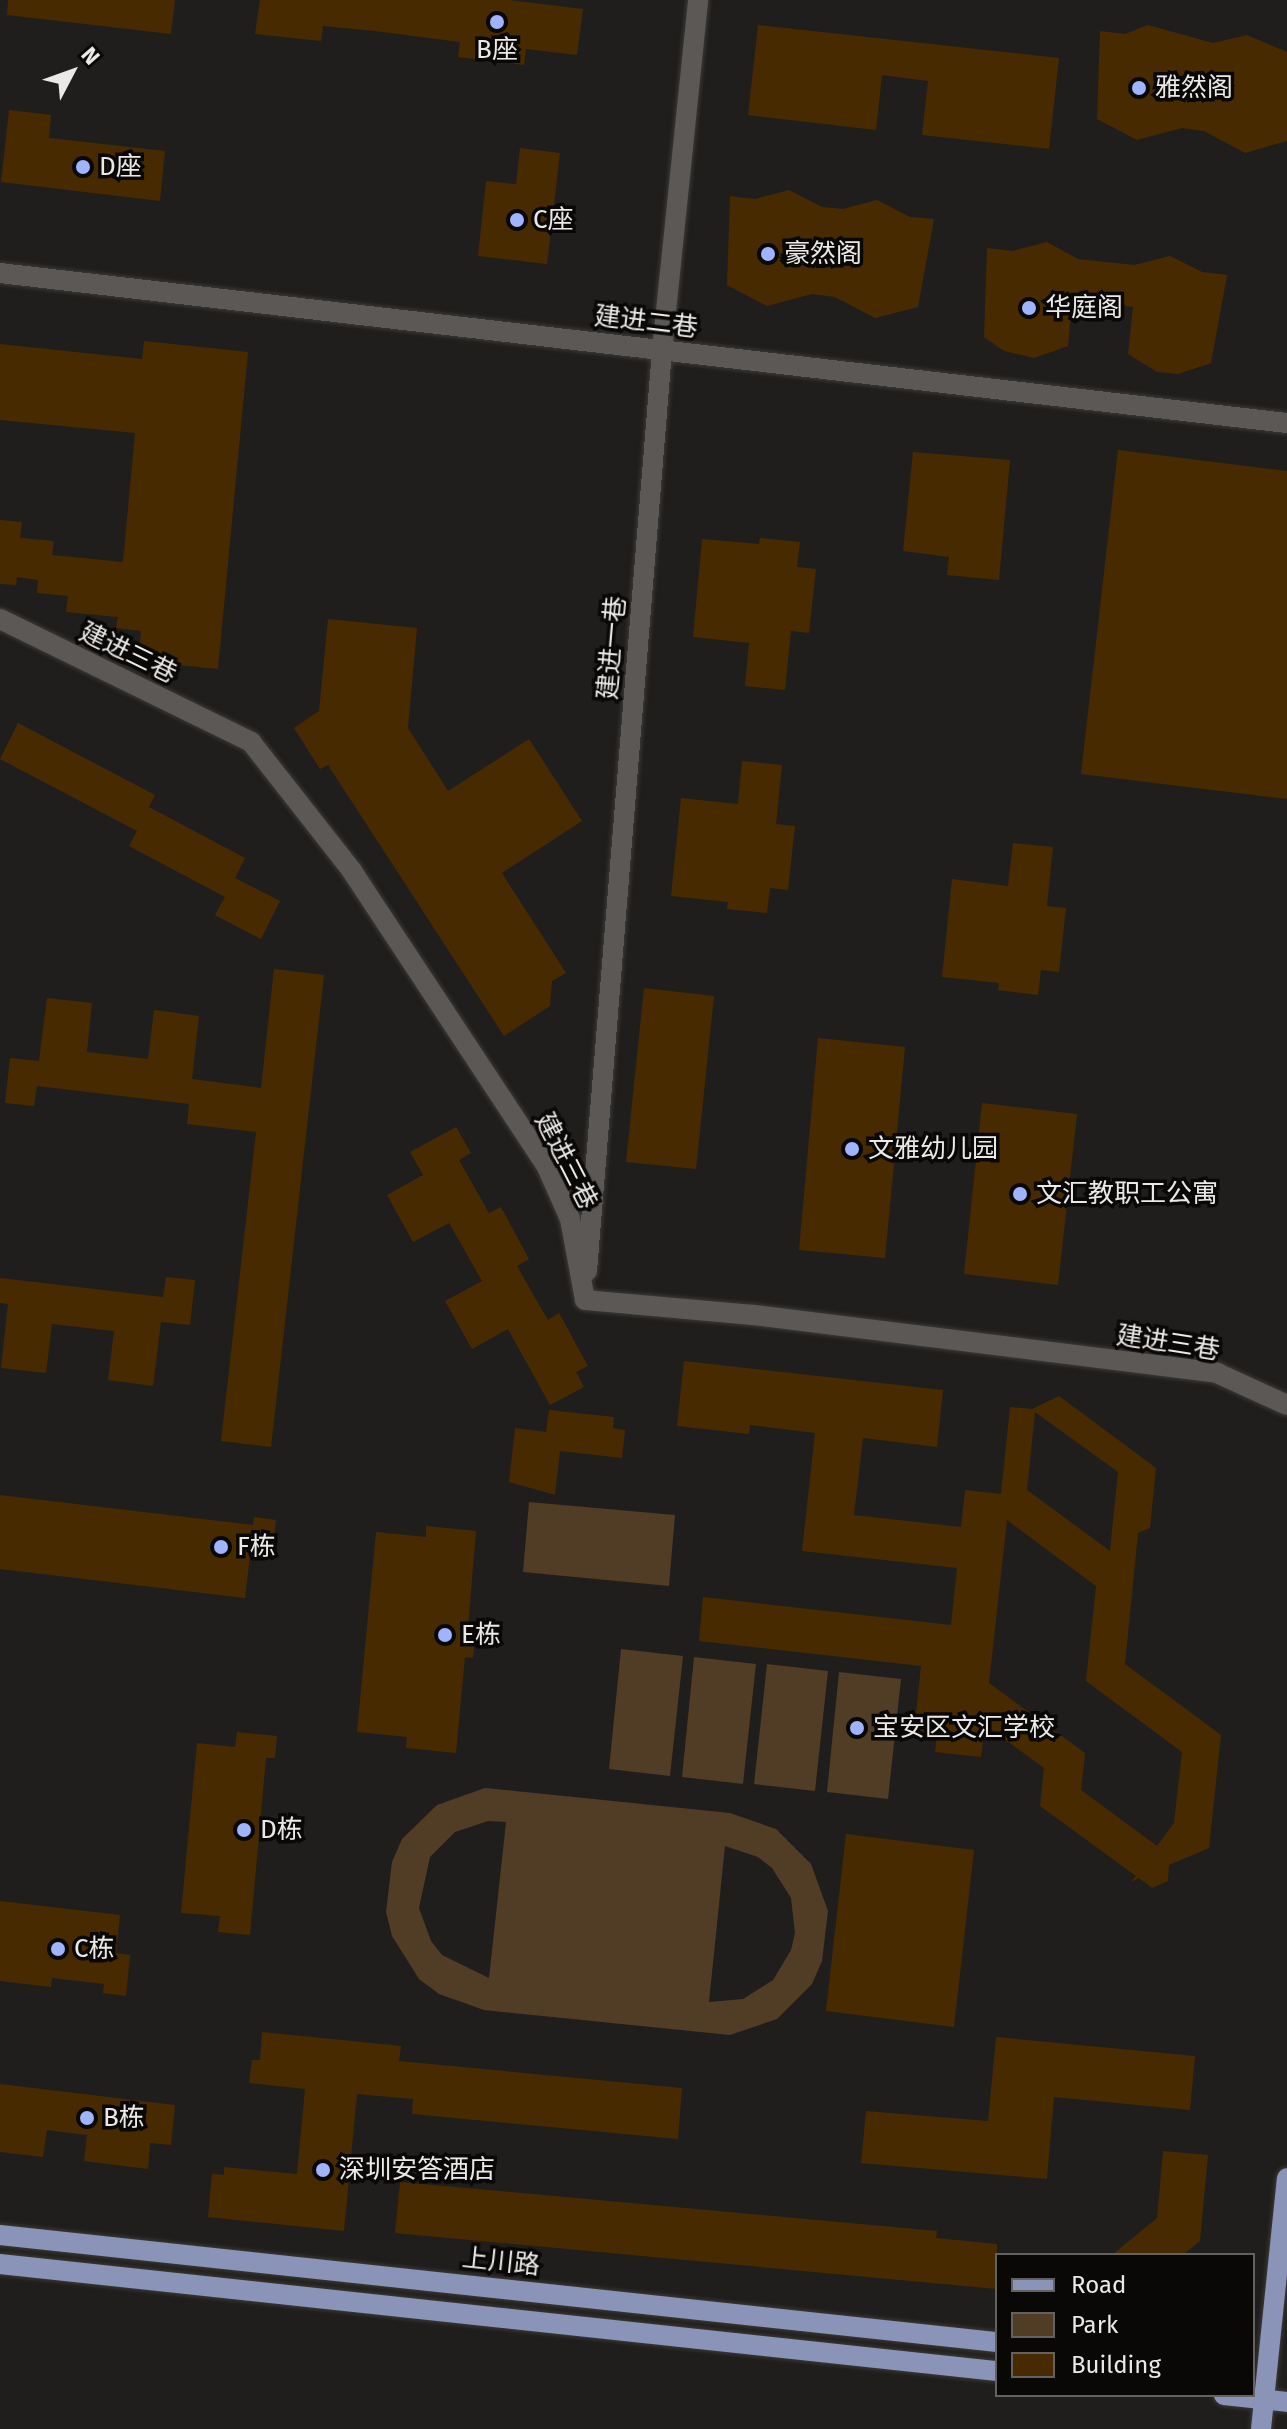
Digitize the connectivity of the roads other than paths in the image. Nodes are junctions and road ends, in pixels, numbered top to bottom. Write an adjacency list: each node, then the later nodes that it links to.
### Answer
1 (698, 0): 3 (lane, 建进一巷)
2 (0, 273): 3 (lane, 建进二巷)
3 (662, 350): 4 (lane, 建进二巷); 6 (lane, 建进一巷)
4 (1287, 423)
5 (0, 619): 6 (lane, 建进三巷)
6 (585, 1300): 7 (lane, 建进三巷)
7 (1282, 1404)
8 (1287, 2178): 13 (main road)
9 (0, 2235): 11 (main road, 上川路)
10 (0, 2264): 12 (main road)
11 (995, 2342)
12 (995, 2371)
13 (1269, 2371): 15 (main road)
14 (1240, 2397): 15 (main road)
15 (1264, 2400): 16 (main road); 17 (main road)
16 (1287, 2402)
17 (1261, 2429)

